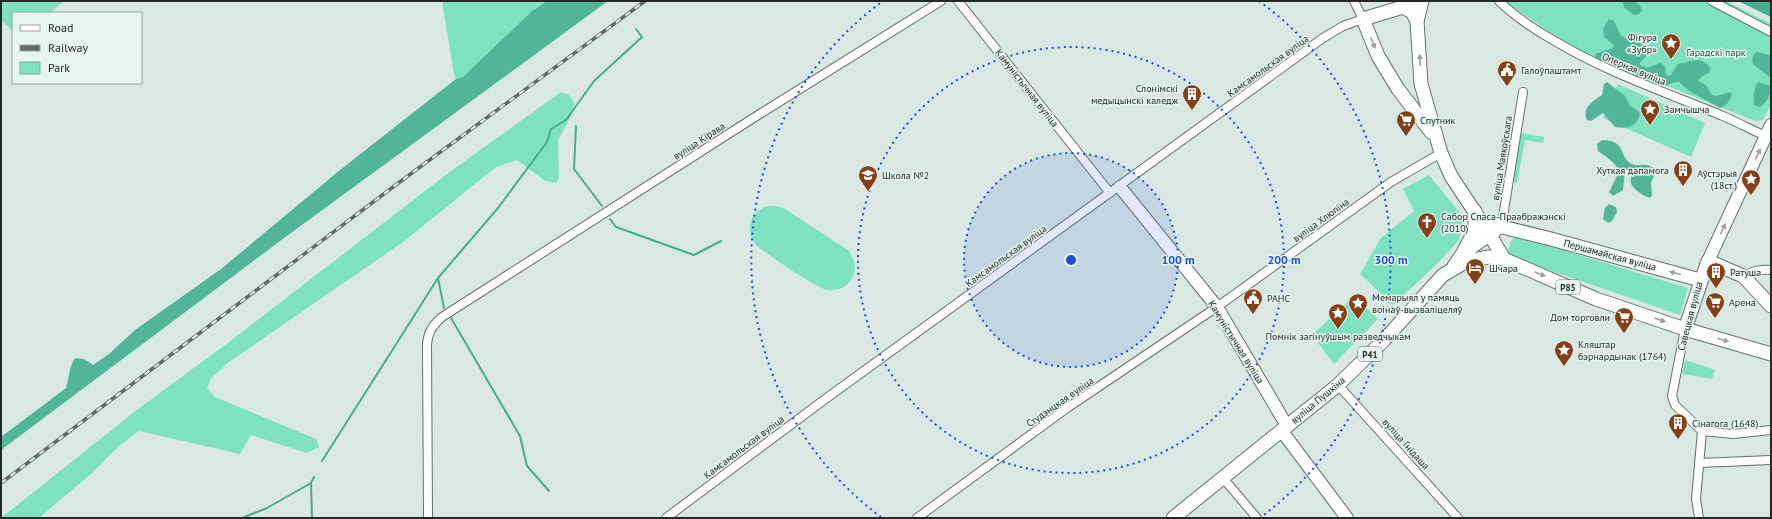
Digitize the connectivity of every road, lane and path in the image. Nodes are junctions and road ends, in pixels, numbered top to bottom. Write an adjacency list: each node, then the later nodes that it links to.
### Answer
1 (941, 1): 39 (street, вуліца Кірава)
2 (958, 1): 18 (street, Камуністычная вуліца)
3 (1354, 1): 8 (street)
4 (1422, 1): 9 (main road)
5 (1499, 1): 16 (street, Оперная вуліца)
6 (1712, 1): 10 (street)
7 (1408, 4): 8 (main road); 9 (main road)
8 (1363, 19): 12 (main road, one-way to 12); 18 (street, Камсамольская вуліца)
9 (1417, 21): 11 (main road, one-way to 9)
10 (1771, 32)
11 (1421, 84): 12 (main road); 15 (main road)
12 (1398, 89): 15 (main road)
13 (1523, 92): 20 (street, вуліца Маякоўскага)
14 (1771, 124): 16 (street, Савецкая вуліца)
15 (1435, 136): 17 (main road)
16 (1768, 137): 24 (street, Савецкая вуліца, one-way to 16)
17 (1440, 153): 19 (main road); 29 (street, вуліца Хлюпіна)
18 (1115, 190): 29 (street, Камуністычная вуліца); 40 (street, Камсамольская вуліца)
19 (1478, 217): 20 (main road, Першамайская вуліца); 22 (main road)
20 (1495, 231): 21 (main road, Першамайская вуліца); 22 (main road, Р41); 23 (main road)
21 (1520, 231): 23 (main road); 27 (main road, Першамайская вуліца, one-way to 21)
22 (1465, 257): 23 (main road, вуліца Пушкіна / Р41); 32 (main road, вуліца Пушкіна / Р41)
23 (1502, 257): 30 (main road, Р85, one-way to 30)
24 (1708, 261): 26 (main road); 27 (main road, Савецкая вуліца)
25 (1771, 270): 26 (street)
26 (1744, 276): 28 (main road)
27 (1700, 280): 30 (main road, Савецкая вуліца)
28 (1771, 306)
29 (1217, 307): 33 (street, Камуністычная вуліца); 41 (street, Студэнцкая вуліца)
30 (1685, 329): 31 (main road, Р85, one-way to 31); 35 (street, Савецкая вуліца)
31 (1771, 354)
32 (1338, 385): 33 (main road, вуліца Пушкіна / Р41); 45 (street, вуліца Гнідаша)
33 (1284, 428): 38 (main road, вуліца Пушкіна / Р41); 44 (street, Камуністычная вуліца)
34 (1771, 430): 35 (street)
35 (1702, 435): 37 (street)
36 (1771, 460): 37 (street)
37 (1699, 463): 46 (street)
38 (1223, 478): 42 (main road, вуліца Пушкіна / Р41); 43 (street)
39 (428, 518)
40 (666, 518)
41 (917, 518)
42 (1173, 518)
43 (1257, 518)
44 (1347, 518)
45 (1458, 518)
46 (1699, 518)

